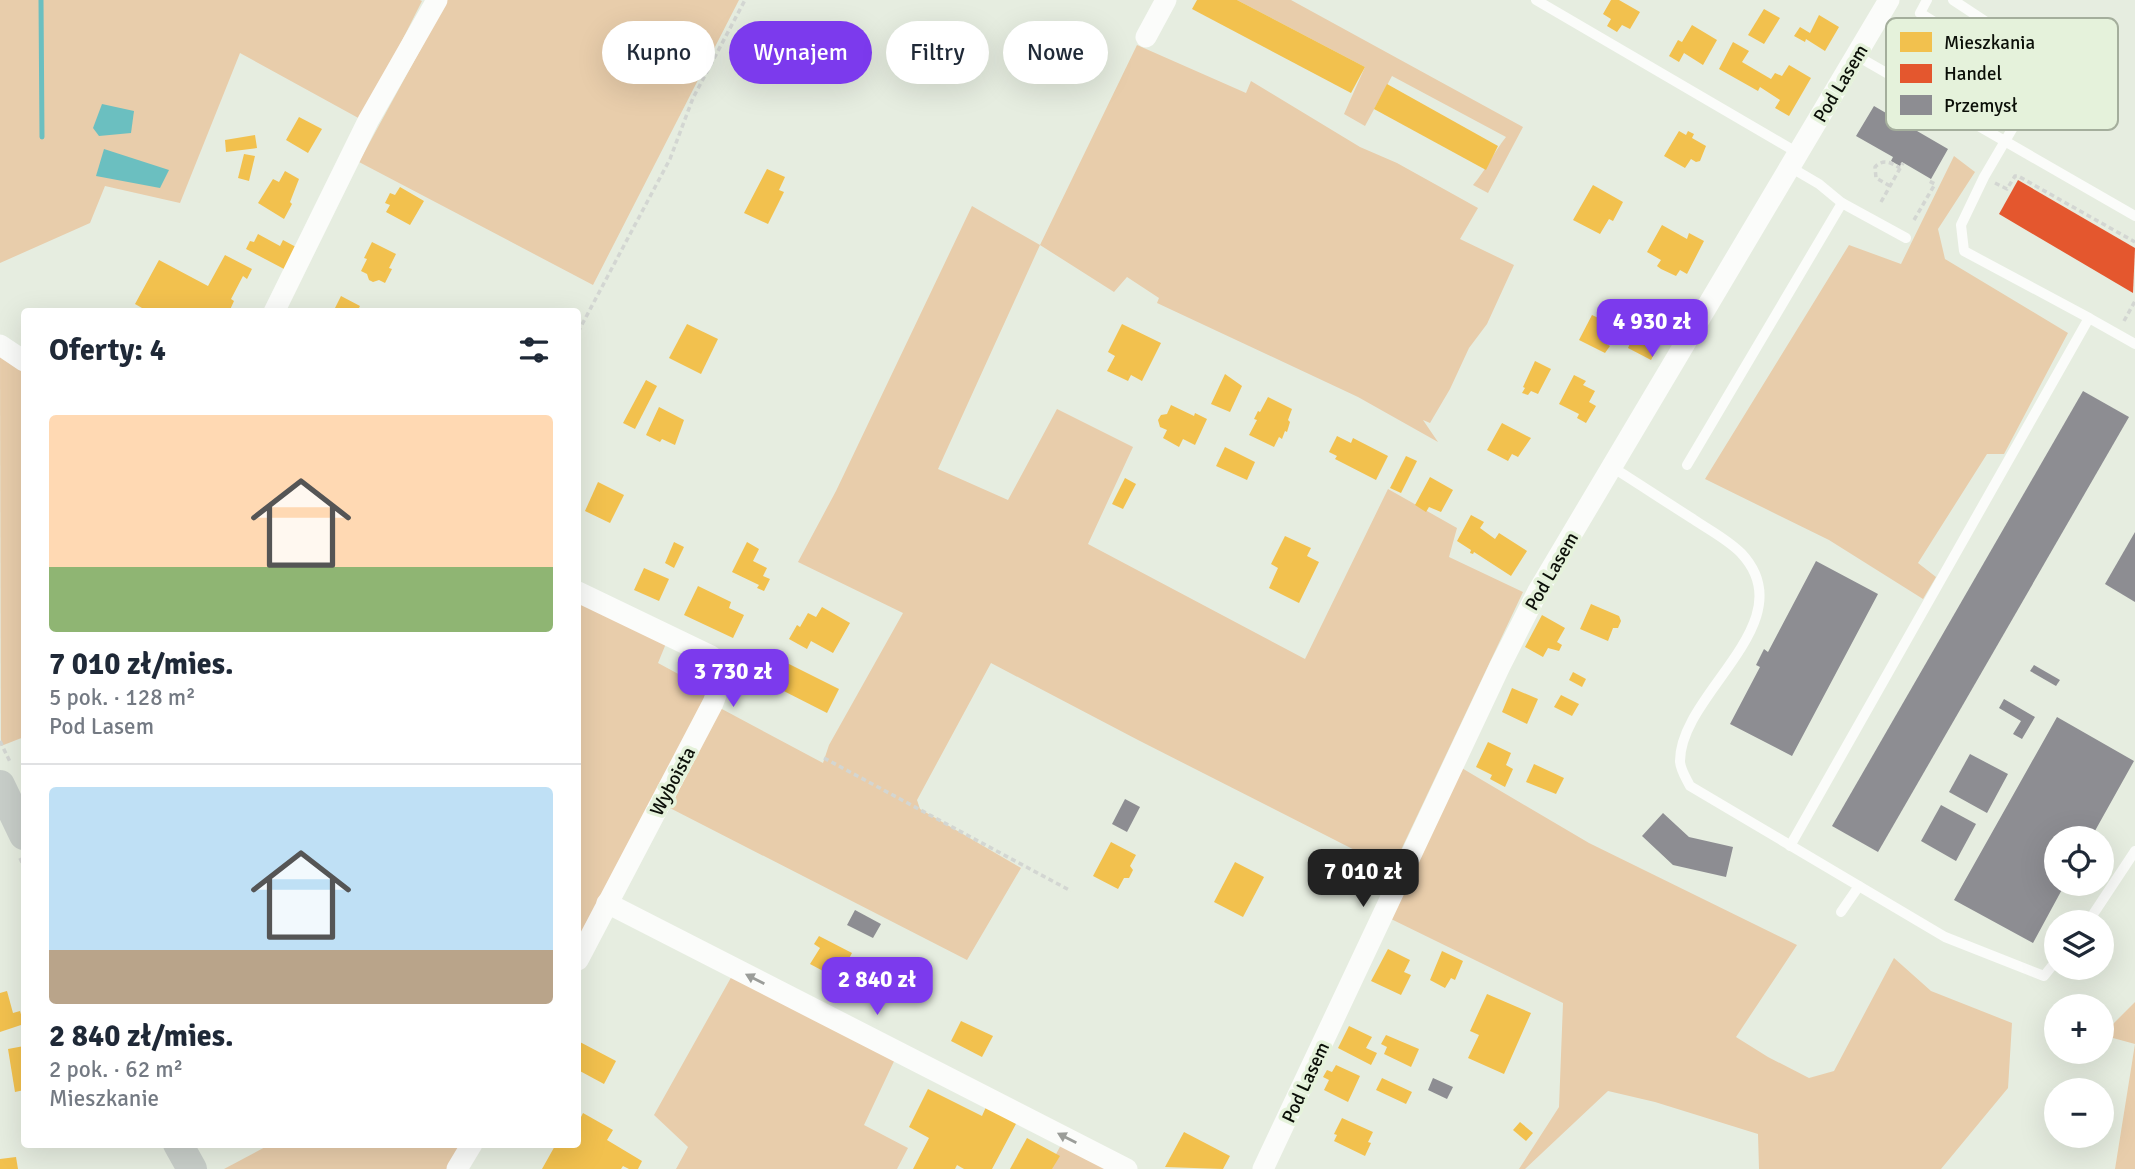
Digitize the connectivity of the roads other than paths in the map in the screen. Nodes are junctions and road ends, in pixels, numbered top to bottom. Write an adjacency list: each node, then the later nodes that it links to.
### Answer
1 (437, 0): 19 (street)
2 (1166, 0): 9 (street)
3 (1536, 0): 15 (lane)
4 (1889, 0): 10 (street, Pod Lasem)
5 (1927, 0): 7 (lane)
6 (1953, 0): 8 (lane)
7 (1928, 18)
8 (1980, 18)
9 (1146, 37)
10 (1857, 56): 11 (lane); 15 (street, Pod Lasem)
11 (1886, 73)
12 (1987, 130): 14 (lane)
13 (2012, 130): 14 (lane)
14 (2006, 141): 17 (lane); 20 (lane)
15 (1794, 160): 16 (lane); 25 (street, Pod Lasem)
16 (1842, 203): 18 (lane); 24 (lane)
17 (2135, 216)
18 (1906, 238)
19 (276, 308)
20 (2089, 318): 21 (lane); 29 (lane)
21 (2135, 344)
22 (0, 345): 23 (street)
23 (21, 359)
24 (1687, 465)
25 (1612, 467): 29 (lane); 42 (street, Pod Lasem)
26 (581, 593): 32 (street, Wyboista)
27 (0, 785): 28 (main road)
28 (21, 829)
29 (1790, 846): 31 (lane)
30 (2135, 851): 33 (lane)
31 (1859, 886): 34 (lane); 36 (lane)
32 (607, 903): 35 (street, Wyboista); 41 (street, one-way to 32)
33 (2096, 910)
34 (1841, 912)
35 (581, 954)
36 (2044, 975)
37 (180, 1148): 39 (main road)
38 (470, 1148): 40 (street)
39 (192, 1169)
40 (457, 1169)
41 (1127, 1169)
42 (1263, 1169)

